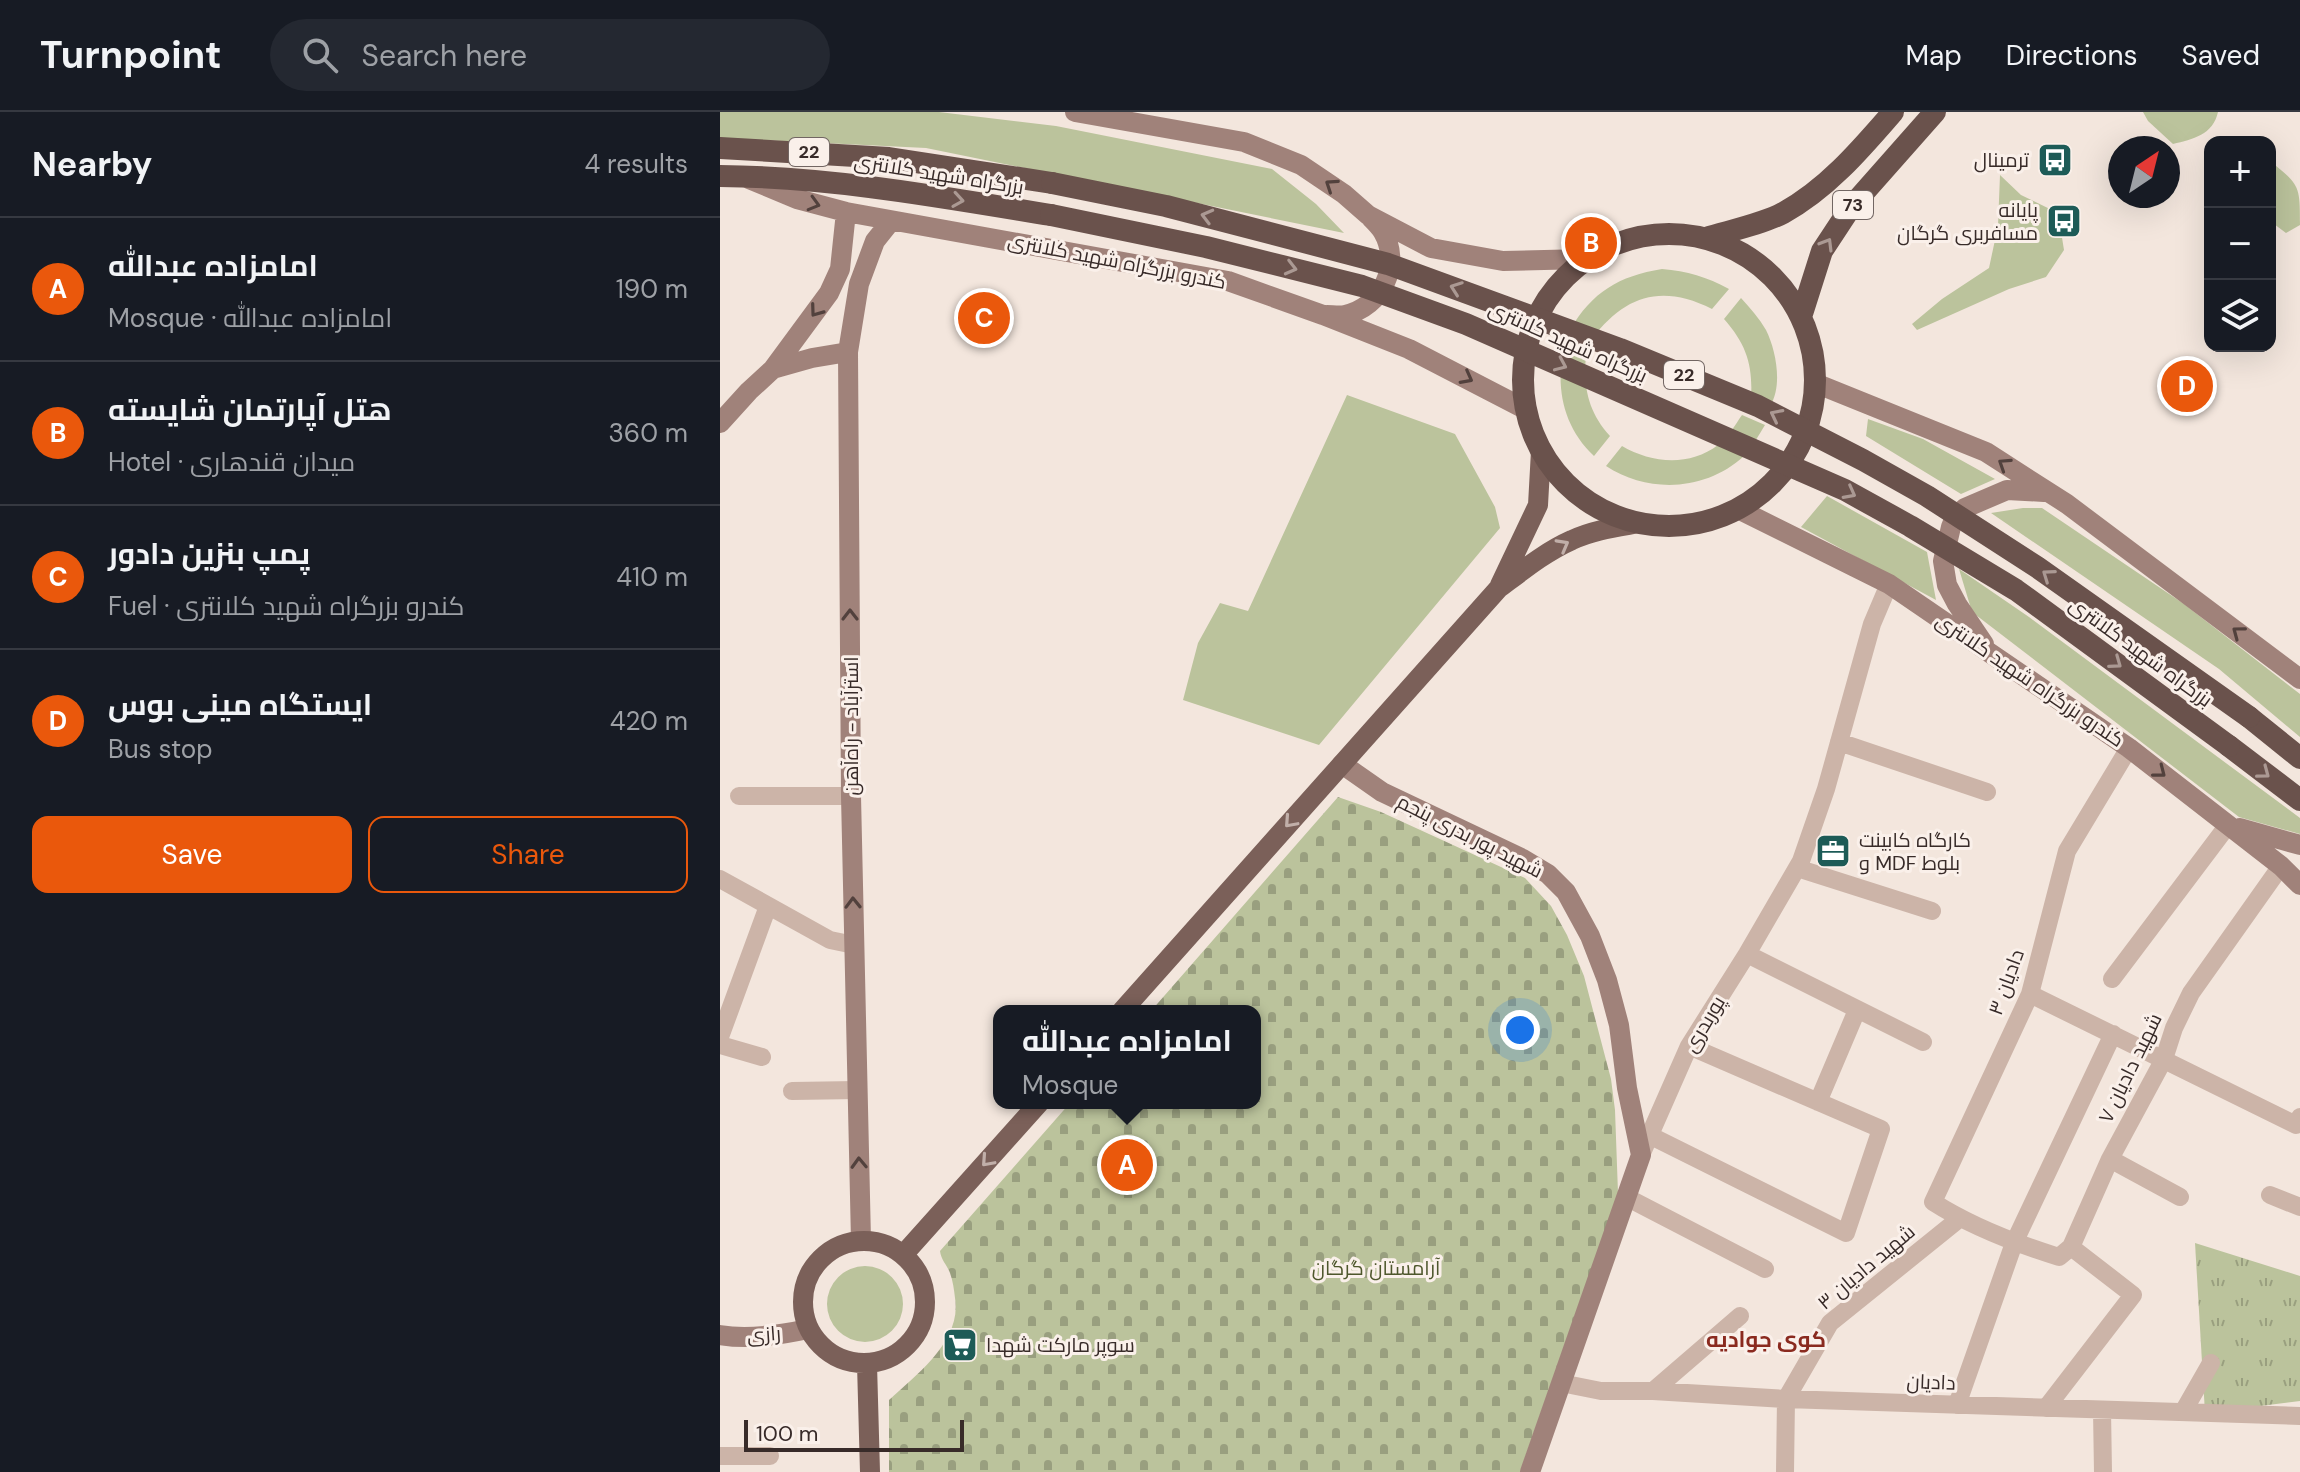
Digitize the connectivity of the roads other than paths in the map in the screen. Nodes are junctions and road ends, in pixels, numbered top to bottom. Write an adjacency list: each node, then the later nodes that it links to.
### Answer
1 (1075, 112): 7 (main road, one-way to 1)
2 (1893, 112): 9 (highway, 73)
3 (1935, 112): 14 (highway, 73, one-way to 3)
4 (720, 148): 30 (highway, بزرگراه شهید کلانتری / 22, one-way to 4, bridge)
5 (731, 176): 6 (main road, کندرو بزرگراه شهید کلانتری / 22, one-way to 6); 35 (highway, بزرگراه شهید کلانتری / 22, one-way to 35, bridge)
6 (846, 212): 8 (main road, کندرو بزرگراه شهید کلانتری / 22); 11 (main road)
7 (1368, 215): 10 (main road); 13 (main road)
8 (891, 221): 12 (main road, استرآباد - راه‌آهن); 13 (main road, کندرو بزرگراه شهید کلانتری / 22)
9 (1706, 238): 10 (highway); 14 (highway)
10 (1585, 259): 18 (highway)
11 (836, 278): 12 (main road); 16 (main road, one-way to 16)
12 (859, 284): 15 (main road, استرآباد - راه‌آهن)
13 (1323, 315): 18 (main road, کندرو بزرگراه شهید کلانتری / 22, one-way to 18)
14 (1801, 317): 17 (highway)
15 (848, 352): 16 (main road); 34 (main road, استرآباد - راه‌آهن, one-way to 15)
16 (773, 369): 19 (main road)
17 (1815, 383): 21 (main road, one-way to 17); 22 (highway)
18 (1523, 408): 20 (highway)
19 (720, 423)
20 (1541, 451): 23 (highway); 25 (main road)
21 (2048, 492): 26 (main road); 27 (main road, one-way to 21)
22 (1738, 509): 23 (highway); 24 (main road, کندرو بزرگراه شهید کلانتری)
23 (1639, 523): 25 (main road, one-way to 23)
24 (1889, 584): 26 (main road, کندرو بزرگراه شهید کلانتری); 28 (street, پوربدری)
25 (1498, 589): 31 (main road)
26 (1990, 653): 29 (main road, کندرو بزرگراه شهید کلانتری)
27 (2300, 679)
28 (1839, 742): 32 (street); 39 (street, پوربدری)
29 (2129, 748): 36 (main road, کندرو بزرگراه شهید کلانتری, one-way to 36); 47 (street, دادیان ۳)
30 (2300, 758)
31 (1342, 764): 48 (main road, one-way to 48); 64 (main road, شهید پور بدری پنجم)
32 (1987, 792)
33 (739, 796): 34 (street)
34 (851, 796): 44 (main road, استرآباد - راه‌آهن, one-way to 34)
35 (2300, 800)
36 (2228, 825): 37 (main road); 38 (main road, کندرو بزرگراه شهید کلانتری); 46 (street)
37 (2300, 845)
38 (2281, 866): 41 (main road, کندرو بزرگراه شهید کلانتری); 57 (street, شهید دادیان ۷)
39 (1797, 868): 43 (street); 45 (street, پوربدری)
40 (720, 879): 42 (street)
41 (2300, 885)
42 (768, 906): 44 (street); 49 (street)
43 (1932, 911)
44 (854, 945): 58 (main road, استرآباد - راه‌آهن)
45 (1747, 954): 50 (street); 55 (street, پوربدری)
46 (2112, 979)
47 (2030, 994): 51 (street); 70 (street, دادیان ۳)
48 (1127, 1005)
49 (725, 1008): 52 (street)
50 (1857, 1010): 53 (street); 60 (street)
51 (2113, 1034): 57 (street); 72 (street)
52 (720, 1037)
53 (1923, 1042)
54 (720, 1045): 56 (street)
55 (1689, 1046): 60 (street); 63 (street, پوربدری)
56 (762, 1057)
57 (2164, 1059): 62 (street); 65 (street, شهید دادیان ۷)
58 (857, 1090): 59 (street); 71 (main road, استرآباد - راه‌آهن, one-way to 58)
59 (792, 1091)
60 (1818, 1102): 63 (street)
61 (1034, 1109): 74 (main road, one-way to 74)
62 (2300, 1117)
63 (1649, 1135): 64 (street, پوربدری)
64 (1641, 1155): 67 (main road, پوربدری)
65 (2110, 1159): 68 (street); 73 (street, شهید دادیان ۷)
66 (2270, 1195): 69 (street)
67 (1626, 1197): 75 (street); 81 (main road, پوربدری)
68 (2180, 1197)
69 (2300, 1207)
70 (1959, 1219): 72 (street); 83 (street, ۳ شهید دادیان)
71 (861, 1241): 74 (main road); 77 (main road)
72 (2014, 1243): 73 (street); 84 (street)
73 (2071, 1247): 85 (street)
74 (903, 1255): 80 (main road)
75 (1765, 1269)
76 (1740, 1316): 82 (street)
77 (808, 1329): 78 (main road, رازی); 80 (main road)
78 (720, 1335)
79 (2211, 1363): 87 (street)
80 (867, 1364): 91 (main road)
81 (1561, 1383): 82 (street, دادیان); 92 (main road, پوربدری)
82 (1653, 1391): 83 (street, دادیان)
83 (1786, 1399): 84 (street, دادیان); 93 (street)
84 (1957, 1405): 85 (street, دادیان)
85 (2046, 1408): 86 (street, دادیان)
86 (2102, 1410): 87 (street, دادیان); 94 (street)
87 (2183, 1412): 88 (street, دادیان)
88 (2300, 1416)
89 (720, 1456): 90 (street)
90 (770, 1456)
91 (870, 1472)
92 (1530, 1472)
93 (1785, 1472)
94 (2103, 1472)

